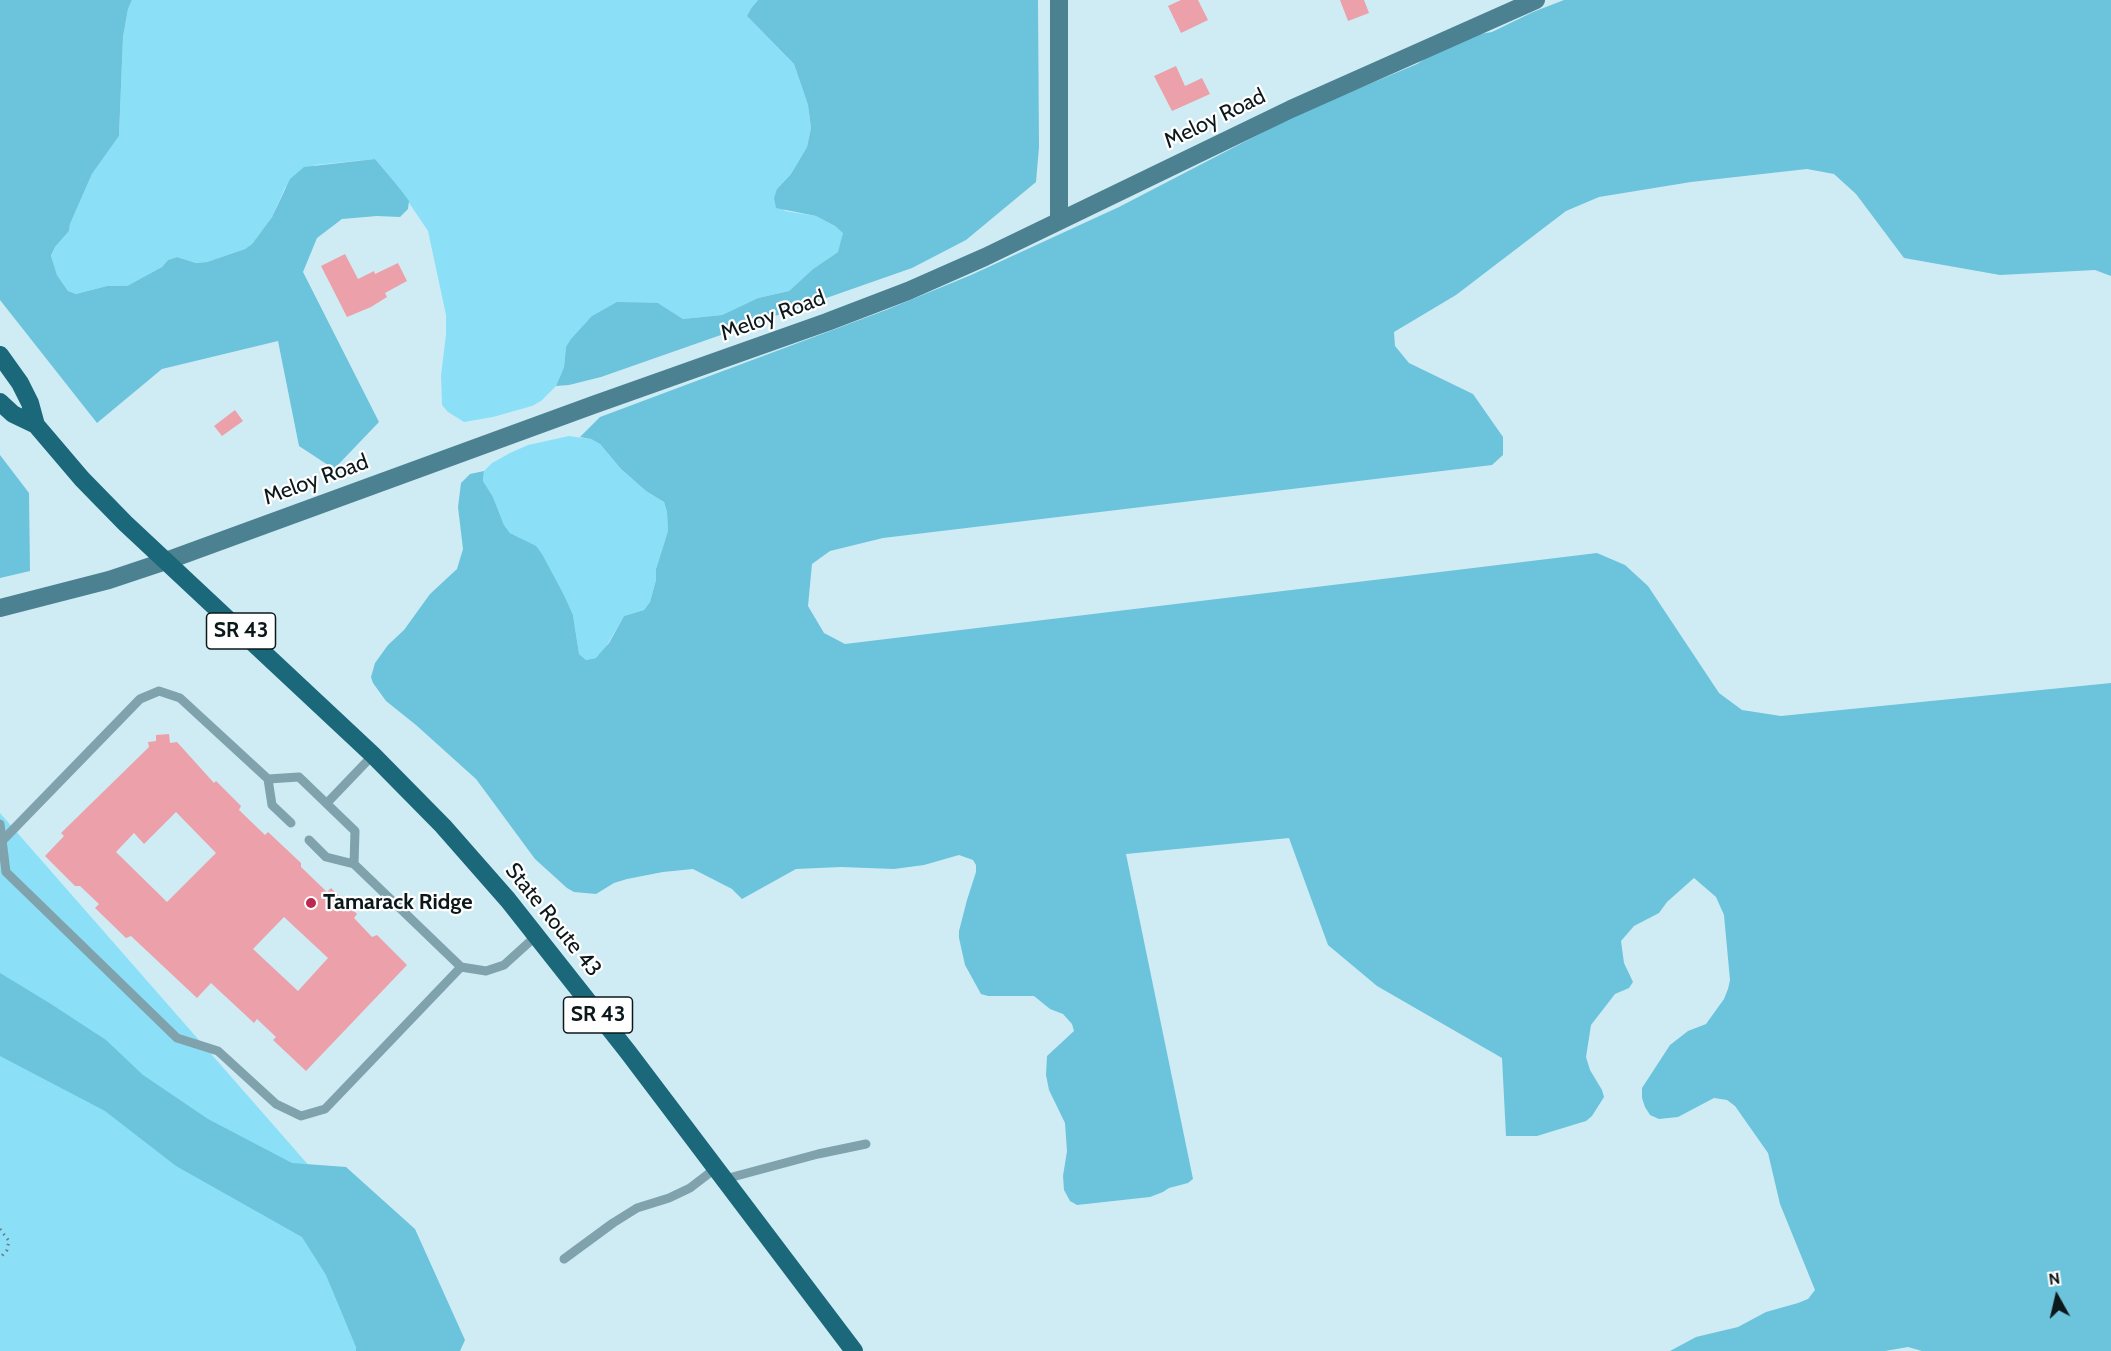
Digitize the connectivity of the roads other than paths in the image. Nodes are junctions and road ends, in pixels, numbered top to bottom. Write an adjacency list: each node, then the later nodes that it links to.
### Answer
1 (1059, 0): 3 (street)
2 (1536, 0): 3 (street, Meloy Road)
3 (1059, 220): 7 (street, Meloy Road)
4 (0, 355): 6 (main road, SR 43)
5 (0, 402): 6 (main road, SR 43)
6 (36, 425): 7 (main road, SR 43)
7 (166, 561): 8 (street, Meloy Road); 9 (main road, State Route 43 / SR 43)
8 (0, 608)
9 (373, 755): 11 (lane); 17 (main road, State Route 43 / SR 43)
10 (268, 779): 11 (lane); 12 (lane); 15 (lane)
11 (327, 804): 16 (lane)
12 (291, 823)
13 (0, 825): 15 (lane)
14 (309, 840): 16 (lane)
15 (2, 841): 18 (lane)
16 (354, 864): 18 (lane)
17 (536, 936): 18 (lane); 20 (main road, State Route 43 / SR 43)
18 (461, 967)
19 (866, 1144): 20 (lane)
20 (720, 1174): 21 (lane); 22 (main road, State Route 43 / SR 43)
21 (564, 1260)
22 (854, 1351)

